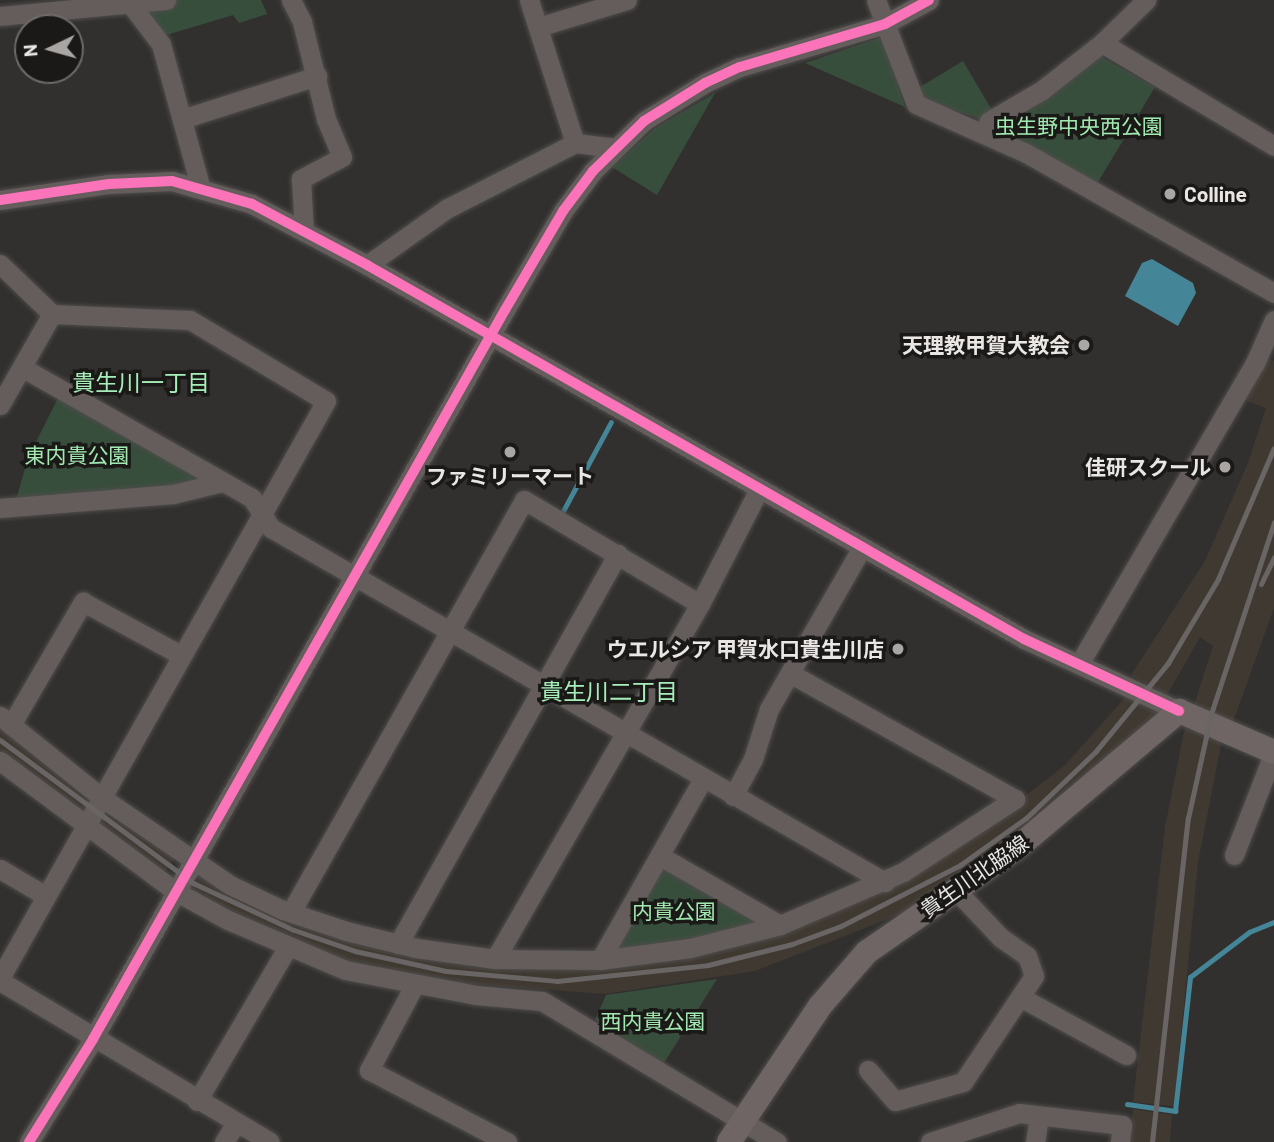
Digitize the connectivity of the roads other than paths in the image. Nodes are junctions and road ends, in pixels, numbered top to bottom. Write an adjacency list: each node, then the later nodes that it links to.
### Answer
1 (166, 0): 8 (street)
2 (291, 0): 13 (street)
3 (529, 0): 11 (street)
4 (627, 0): 11 (street)
5 (876, 0): 10 (street)
6 (929, 0): 10 (street)
7 (1146, 0): 12 (street)
8 (132, 6): 9 (street); 14 (street)
9 (0, 16)
10 (886, 24): 15 (street); 18 (street)
11 (538, 27): 16 (street)
12 (1102, 43): 15 (street); 17 (street)
13 (317, 76): 14 (street); 21 (street)
14 (182, 119): 19 (street)
15 (983, 133): 24 (street)
16 (575, 143): 18 (street); 23 (street)
17 (1274, 146)
18 (614, 148): 27 (street)
19 (200, 186): 20 (street); 21 (street)
20 (0, 200)
21 (304, 232): 23 (street)
22 (0, 264): 25 (street)
23 (367, 265): 27 (street)
24 (1274, 293)
25 (52, 314): 28 (street); 33 (street)
26 (1274, 320): 40 (street)
27 (490, 335): 31 (street); 36 (street)
28 (23, 368): 29 (street); 30 (street)
29 (0, 405)
30 (223, 482): 32 (street); 33 (street)
31 (759, 489): 34 (street); 37 (street)
32 (0, 508)
33 (263, 514): 36 (street); 39 (street)
34 (862, 547): 40 (street); 41 (street)
35 (618, 555): 37 (street); 38 (street); 42 (street)
36 (354, 575): 38 (street); 54 (street)
37 (701, 604): 45 (street)
38 (449, 630): 42 (street); 60 (street)
39 (181, 655): 44 (street); 50 (street)
40 (1079, 664): 43 (street)
41 (790, 673): 49 (street); 56 (street)
42 (543, 687): 45 (street); 62 (street)
43 (1179, 711): 46 (main road); 57 (main road, 貴生川北脇線)
44 (6, 720): 50 (street)
45 (628, 733): 48 (street); 64 (street)
46 (1274, 752): 52 (street)
47 (0, 761): 51 (street)
48 (703, 779): 49 (street); 53 (street)
49 (733, 796): 56 (street)
50 (101, 797): 51 (street); 54 (street)
51 (85, 825): 58 (street); 59 (street)
52 (1234, 855)
53 (660, 856): 61 (street); 65 (street)
54 (191, 863): 58 (street); 60 (street)
55 (0, 869): 59 (street)
56 (885, 882): 61 (street)
57 (956, 890): 68 (street); 75 (main road, 貴生川北脇線)
58 (175, 891): 63 (street); 69 (street)
59 (46, 895): 66 (street)
60 (291, 912): 62 (street)
61 (780, 925): 65 (street)
62 (398, 944): 64 (street)
63 (287, 948): 67 (street); 72 (street)
64 (495, 959): 65 (street)
65 (600, 960)
66 (0, 980): 69 (street)
67 (415, 984): 75 (street); 80 (street)
68 (1020, 997): 70 (street); 71 (street)
69 (93, 1039): 72 (street); 77 (street)
70 (1126, 1055)
71 (868, 1070)
72 (197, 1101): 74 (street)
73 (1039, 1116): 76 (street); 82 (street); 83 (street)
74 (236, 1123): 78 (street); 79 (street)
75 (736, 1132): 81 (street)
76 (943, 1140)
77 (29, 1142)
78 (224, 1142)
79 (270, 1142)
80 (507, 1142)
81 (777, 1142)
82 (1035, 1142)
83 (1120, 1142)

